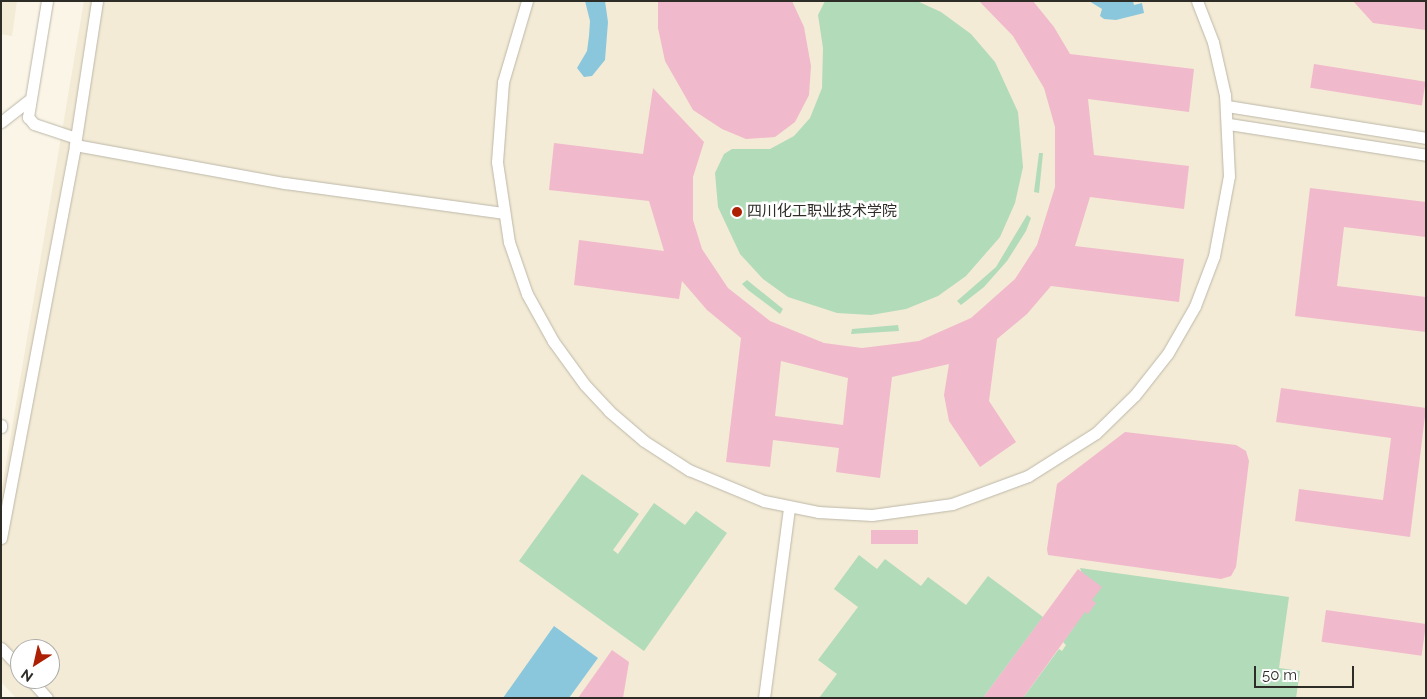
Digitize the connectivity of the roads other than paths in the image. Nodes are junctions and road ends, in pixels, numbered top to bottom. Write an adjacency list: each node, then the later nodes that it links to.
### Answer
1 (47, 1): 5 (street)
2 (97, 1): 10 (street)
3 (1197, 1): 6 (street)
4 (525, 2): 12 (street)
5 (29, 100): 7 (street); 10 (street)
6 (1227, 106): 8 (street); 9 (street)
7 (1, 122)
8 (1229, 124): 11 (street); 13 (street)
9 (1426, 138)
10 (75, 142): 12 (street); 14 (street)
11 (1426, 155)
12 (503, 214): 13 (street)
13 (789, 507): 17 (street)
14 (1, 538)
15 (1, 648): 16 (street)
16 (10, 657)
17 (764, 698)

